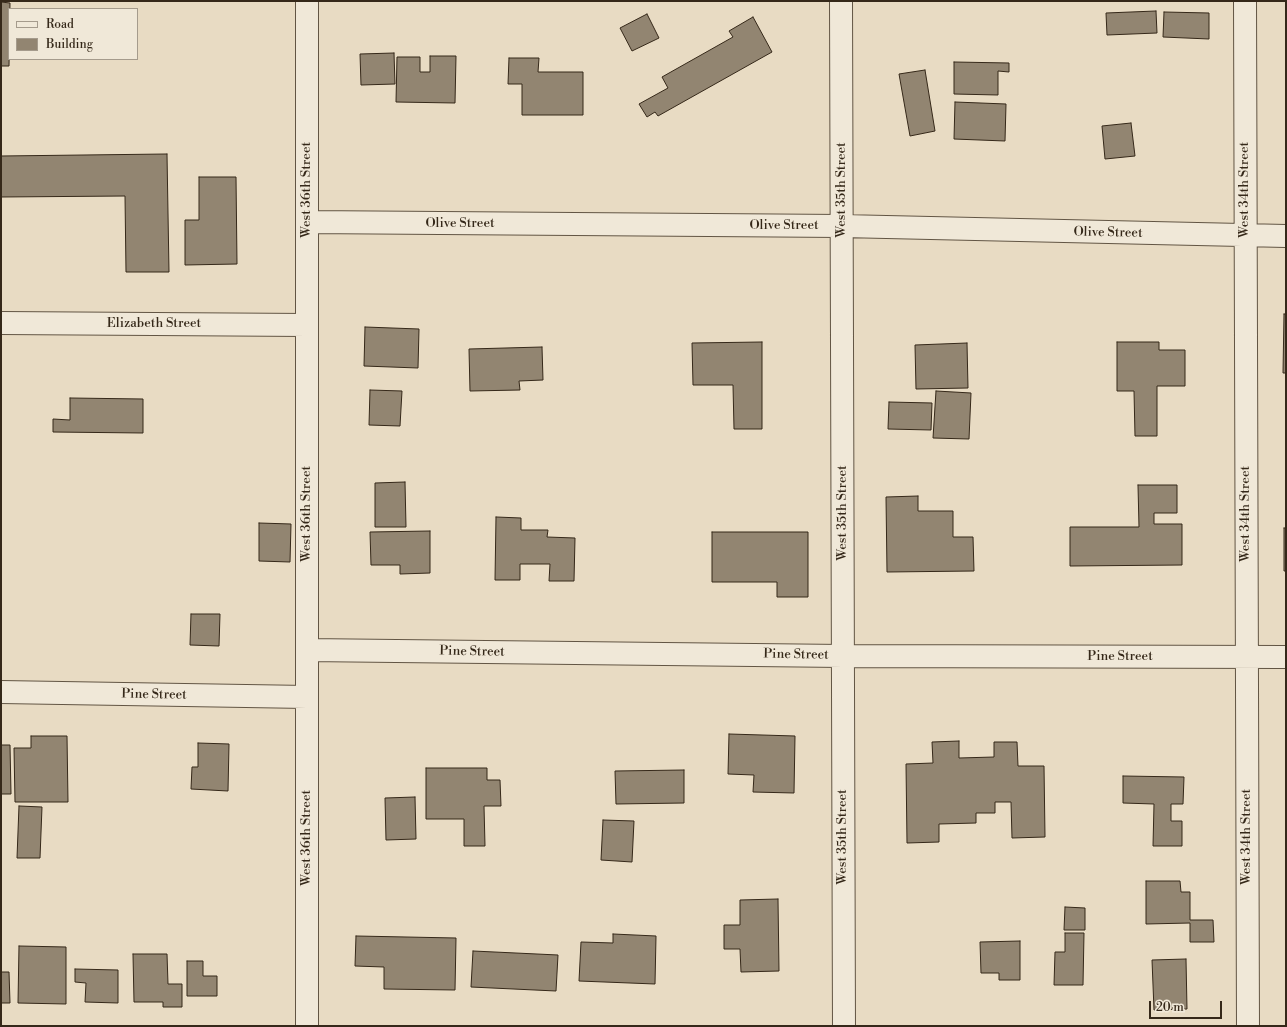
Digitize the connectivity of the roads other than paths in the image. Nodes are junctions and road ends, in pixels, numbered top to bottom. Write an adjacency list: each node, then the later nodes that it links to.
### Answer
1 (307, 1): 4 (street, West 36th Street)
2 (841, 1): 5 (street, West 35th Street)
3 (1245, 1): 6 (street, West 34th Street)
4 (307, 222): 5 (street, Olive Street); 9 (street, West 36th Street)
5 (842, 226): 6 (street, Olive Street); 11 (street, West 35th Street)
6 (1245, 236): 7 (street, Olive Street); 12 (street, West 34th Street)
7 (1286, 236)
8 (1, 323): 9 (street, Elizabeth Street)
9 (307, 325): 10 (street, West 36th Street)
10 (307, 650): 11 (street, Pine Street); 15 (street, West 36th Street)
11 (843, 656): 12 (street, Pine Street); 17 (street, West 35th Street)
12 (1247, 657): 13 (street, Pine Street); 18 (street, West 34th Street)
13 (1286, 657)
14 (1, 692): 15 (street, Pine Street)
15 (307, 697): 16 (street, West 36th Street)
16 (307, 1026)
17 (844, 1026)
18 (1248, 1026)

